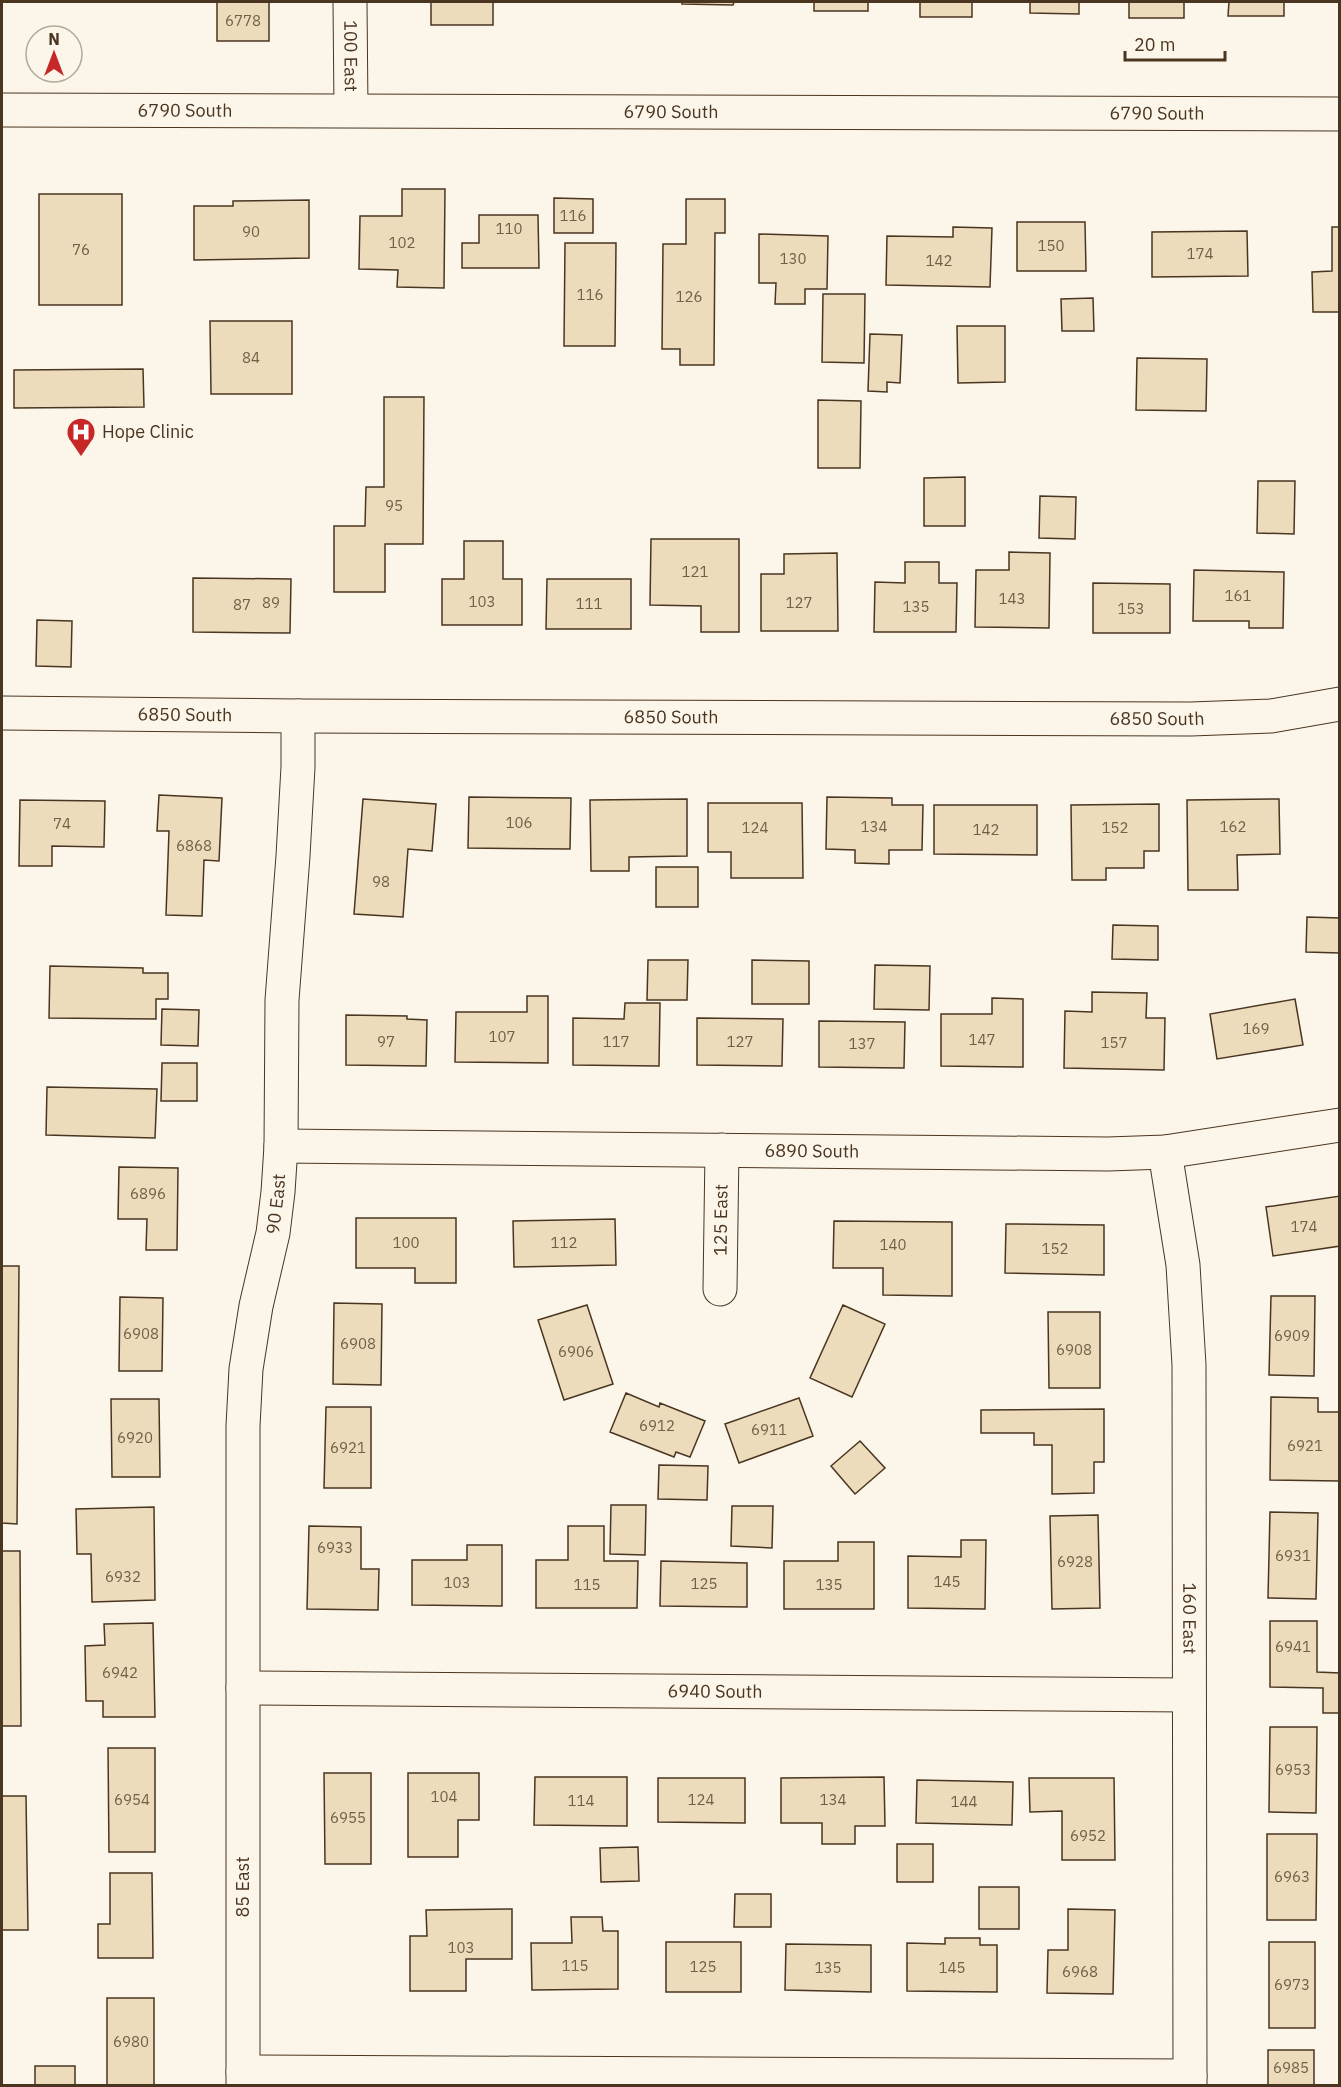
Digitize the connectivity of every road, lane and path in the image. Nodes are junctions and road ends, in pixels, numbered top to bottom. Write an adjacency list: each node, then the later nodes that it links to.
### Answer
1 (350, 2): 3 (street, 100 East)
2 (2, 110): 3 (street, 6790 South)
3 (351, 110): 4 (street, 6790 South)
4 (1340, 114)
5 (1340, 704): 7 (street, 6850 South)
6 (2, 713): 7 (street, 6850 South)
7 (298, 716): 9 (street, 90 East)
8 (1340, 1125): 11 (street, 6890 South)
9 (281, 1146): 10 (street, 6890 South); 13 (street, 90 East)
10 (722, 1150): 11 (street, 6890 South); 12 (street, 125 East)
11 (1165, 1152): 14 (street, 160 East)
12 (720, 1288)
13 (243, 1689): 14 (street, 6940 South); 15 (street, 85 East)
14 (1188, 1695): 16 (street, 160 East)
15 (243, 2079): 16 (street)
16 (1190, 2081)

